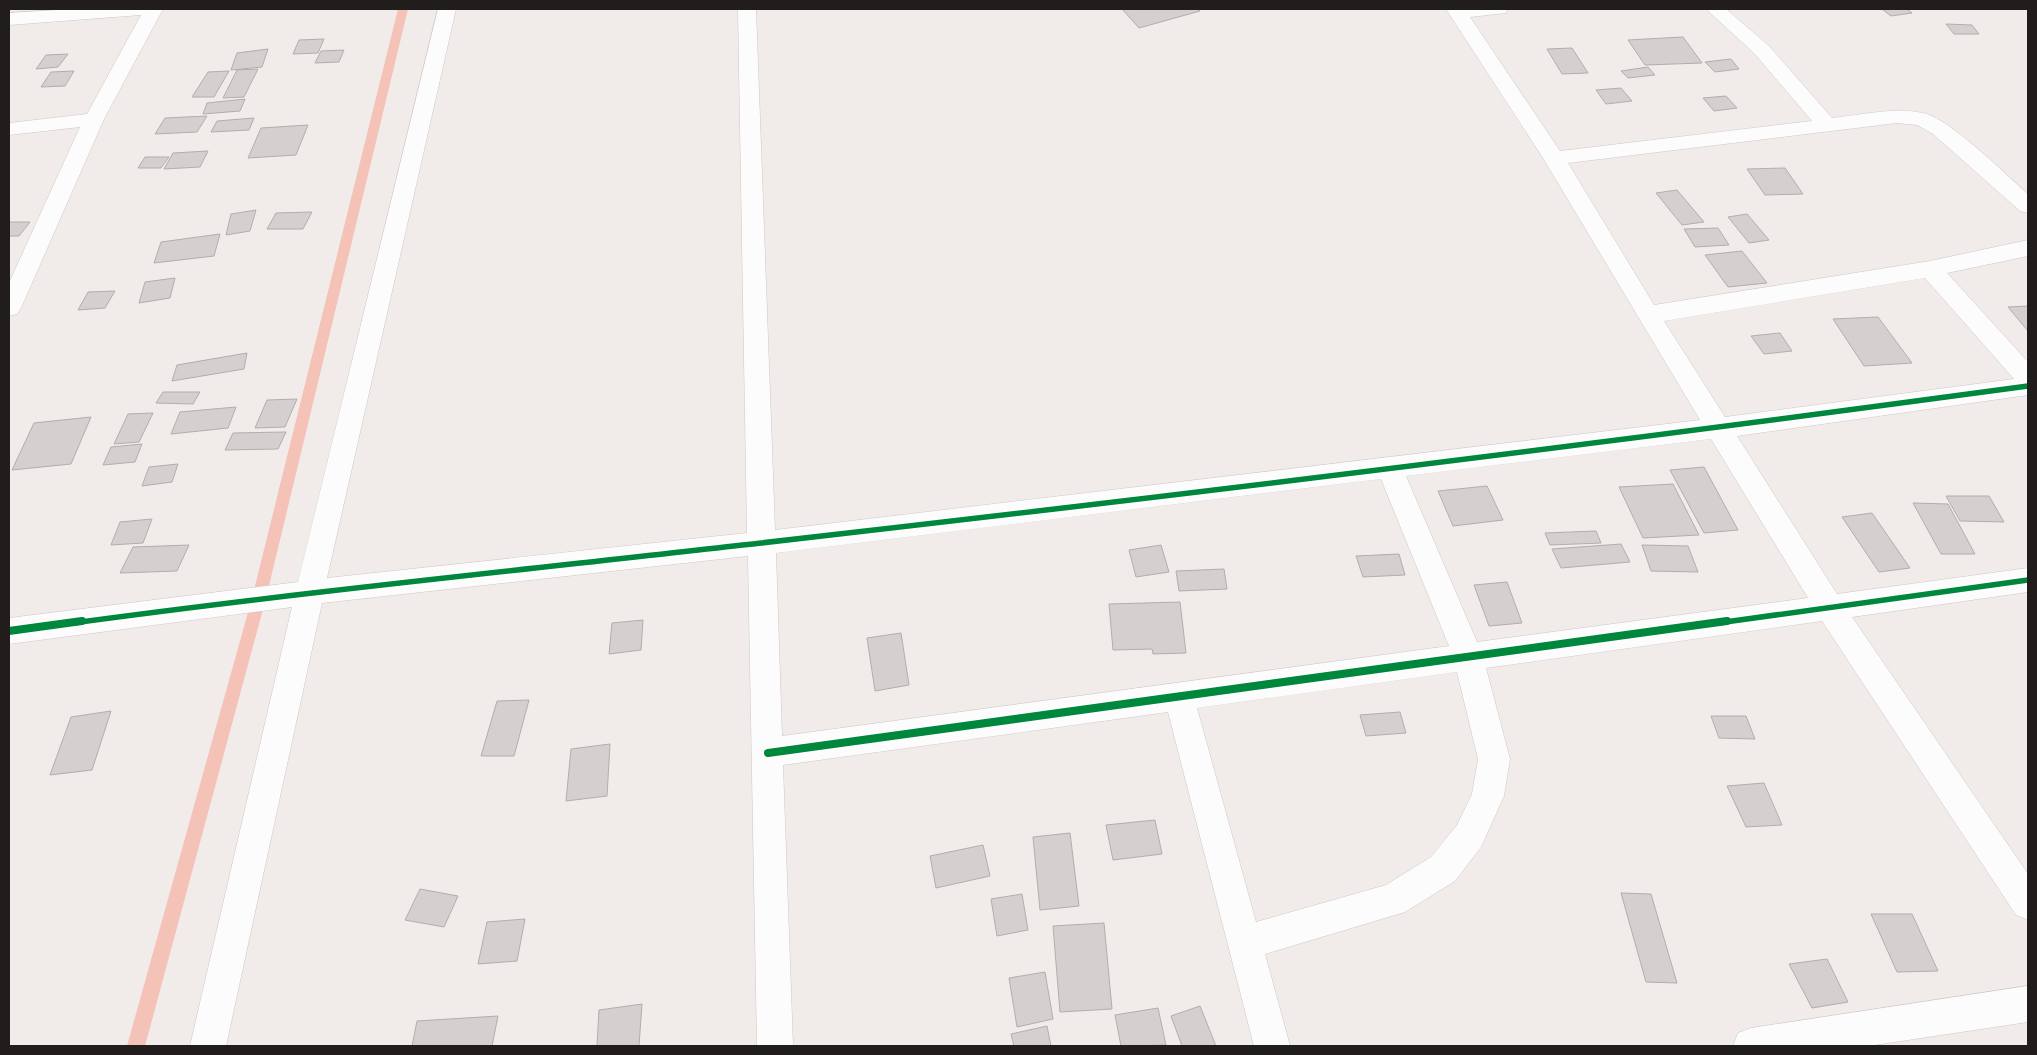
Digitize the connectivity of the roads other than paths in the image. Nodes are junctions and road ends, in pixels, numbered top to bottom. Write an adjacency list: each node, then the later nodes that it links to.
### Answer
1 (146, 9): 8 (street)
2 (154, 9): 9 (street)
3 (447, 9): 24 (street)
4 (747, 9): 22 (street)
5 (1499, 9): 7 (street)
6 (1716, 9): 10 (street)
7 (1457, 11): 12 (street)
8 (9, 19)
9 (94, 119): 11 (street); 16 (street)
10 (1827, 125): 12 (street); 13 (street)
11 (9, 128)
12 (1554, 158): 17 (street)
13 (2028, 206)
14 (2028, 248): 15 (street)
15 (1930, 269): 17 (street); 18 (street)
16 (9, 308)
17 (1648, 315): 20 (street)
18 (2028, 378)
19 (2028, 386): 20 (street)
20 (1720, 428): 21 (street); 25 (street)
21 (1389, 467): 22 (street); 27 (street)
22 (762, 543): 24 (street); 29 (street)
23 (2028, 580): 25 (street)
24 (310, 592): 26 (street); 33 (street)
25 (1830, 608): 27 (street); 30 (street)
26 (9, 632)
27 (1469, 658): 28 (street); 31 (street)
28 (1179, 697): 29 (street); 31 (street)
29 (768, 753): 34 (street)
30 (2028, 904)
31 (1244, 943): 35 (street)
32 (2028, 1004): 36 (street)
33 (208, 1046)
34 (775, 1046)
35 (1272, 1046)
36 (1751, 1046)

